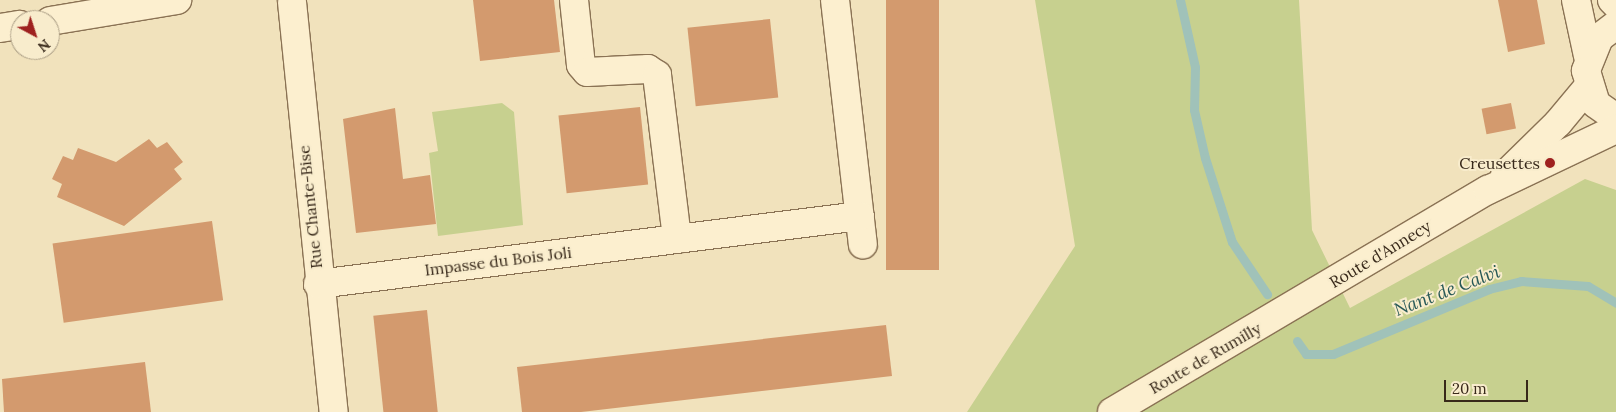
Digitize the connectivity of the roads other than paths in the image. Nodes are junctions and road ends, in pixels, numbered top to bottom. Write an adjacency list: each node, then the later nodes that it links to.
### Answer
1 (177, 0): 8 (street)
2 (574, 0): 16 (street)
3 (835, 0): 15 (street)
4 (1576, 0): 10 (street)
5 (1612, 0): 7 (street)
6 (286, 1): 18 (street, Rue Chante-Bise)
7 (1616, 4)
8 (60, 19)
9 (1616, 25): 10 (street)
10 (1588, 56): 11 (street)
11 (1588, 87): 12 (street); 14 (street, Route d'Annecy)
12 (1616, 118)
13 (1616, 129): 14 (street, Route d'Annecy)
14 (1488, 190): 19 (street, Route d'Annecy)
15 (860, 216): 16 (street, Impasse du Bois Joli); 17 (street)
16 (677, 239): 18 (street, Impasse du Bois Joli)
17 (863, 244)
18 (318, 284): 20 (street, Rue Chante-Bise)
19 (1272, 318): 21 (street, Route de Rumilly)
20 (334, 412)
21 (1112, 412)

